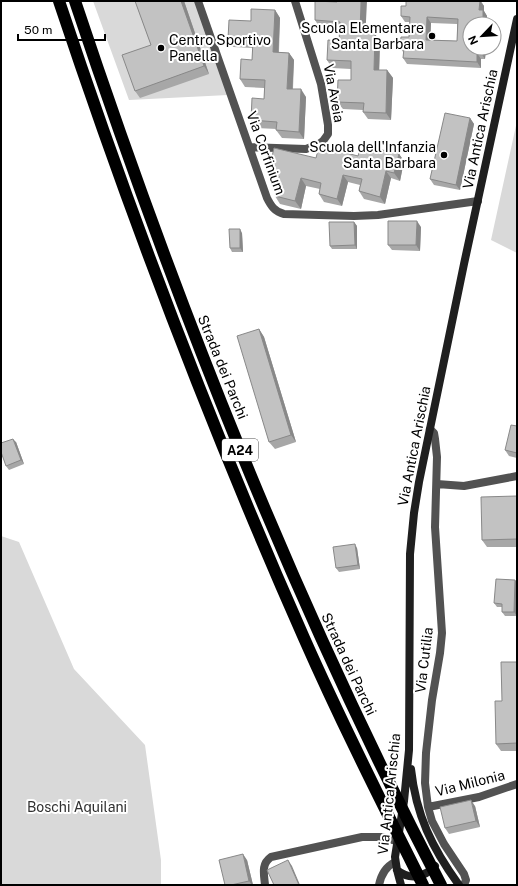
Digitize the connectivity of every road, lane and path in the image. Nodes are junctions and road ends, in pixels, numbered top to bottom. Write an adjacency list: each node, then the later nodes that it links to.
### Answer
1 (59, 1): 21 (highway, Strada dei Parchi / A24)
2 (74, 1): 22 (highway, Strada dei Parchi / A24)
3 (198, 1): 6 (street, Via Corfinium)
4 (294, 1): 6 (street, Via Aveia)
5 (517, 19): 7 (main road, Via Antica Arischia)
6 (250, 147): 7 (street, Via Corfinium)
7 (478, 201): 8 (main road, Via Antica Arischia)
8 (430, 429): 10 (street, Via Cutilia); 11 (main road, Via Antica Arischia)
9 (517, 476): 10 (street)
10 (437, 484): 13 (street, Via Cutilia)
11 (409, 750): 14 (main road, Via Antica Arischia); 15 (main road)
12 (517, 784): 13 (street, Via Milonia)
13 (428, 807): 24 (street, Via Cutilia)
14 (397, 840): 15 (main road); 17 (main road, Via Antica Arischia); 18 (street)
15 (431, 842): 16 (main road)
16 (440, 856): 17 (main road); 23 (main road)
17 (396, 866): 19 (street); 20 (main road, Via Antica Arischia)
18 (265, 885)
19 (379, 885)
20 (401, 885)
21 (423, 885)
22 (440, 885)
23 (459, 885)
24 (464, 885)

